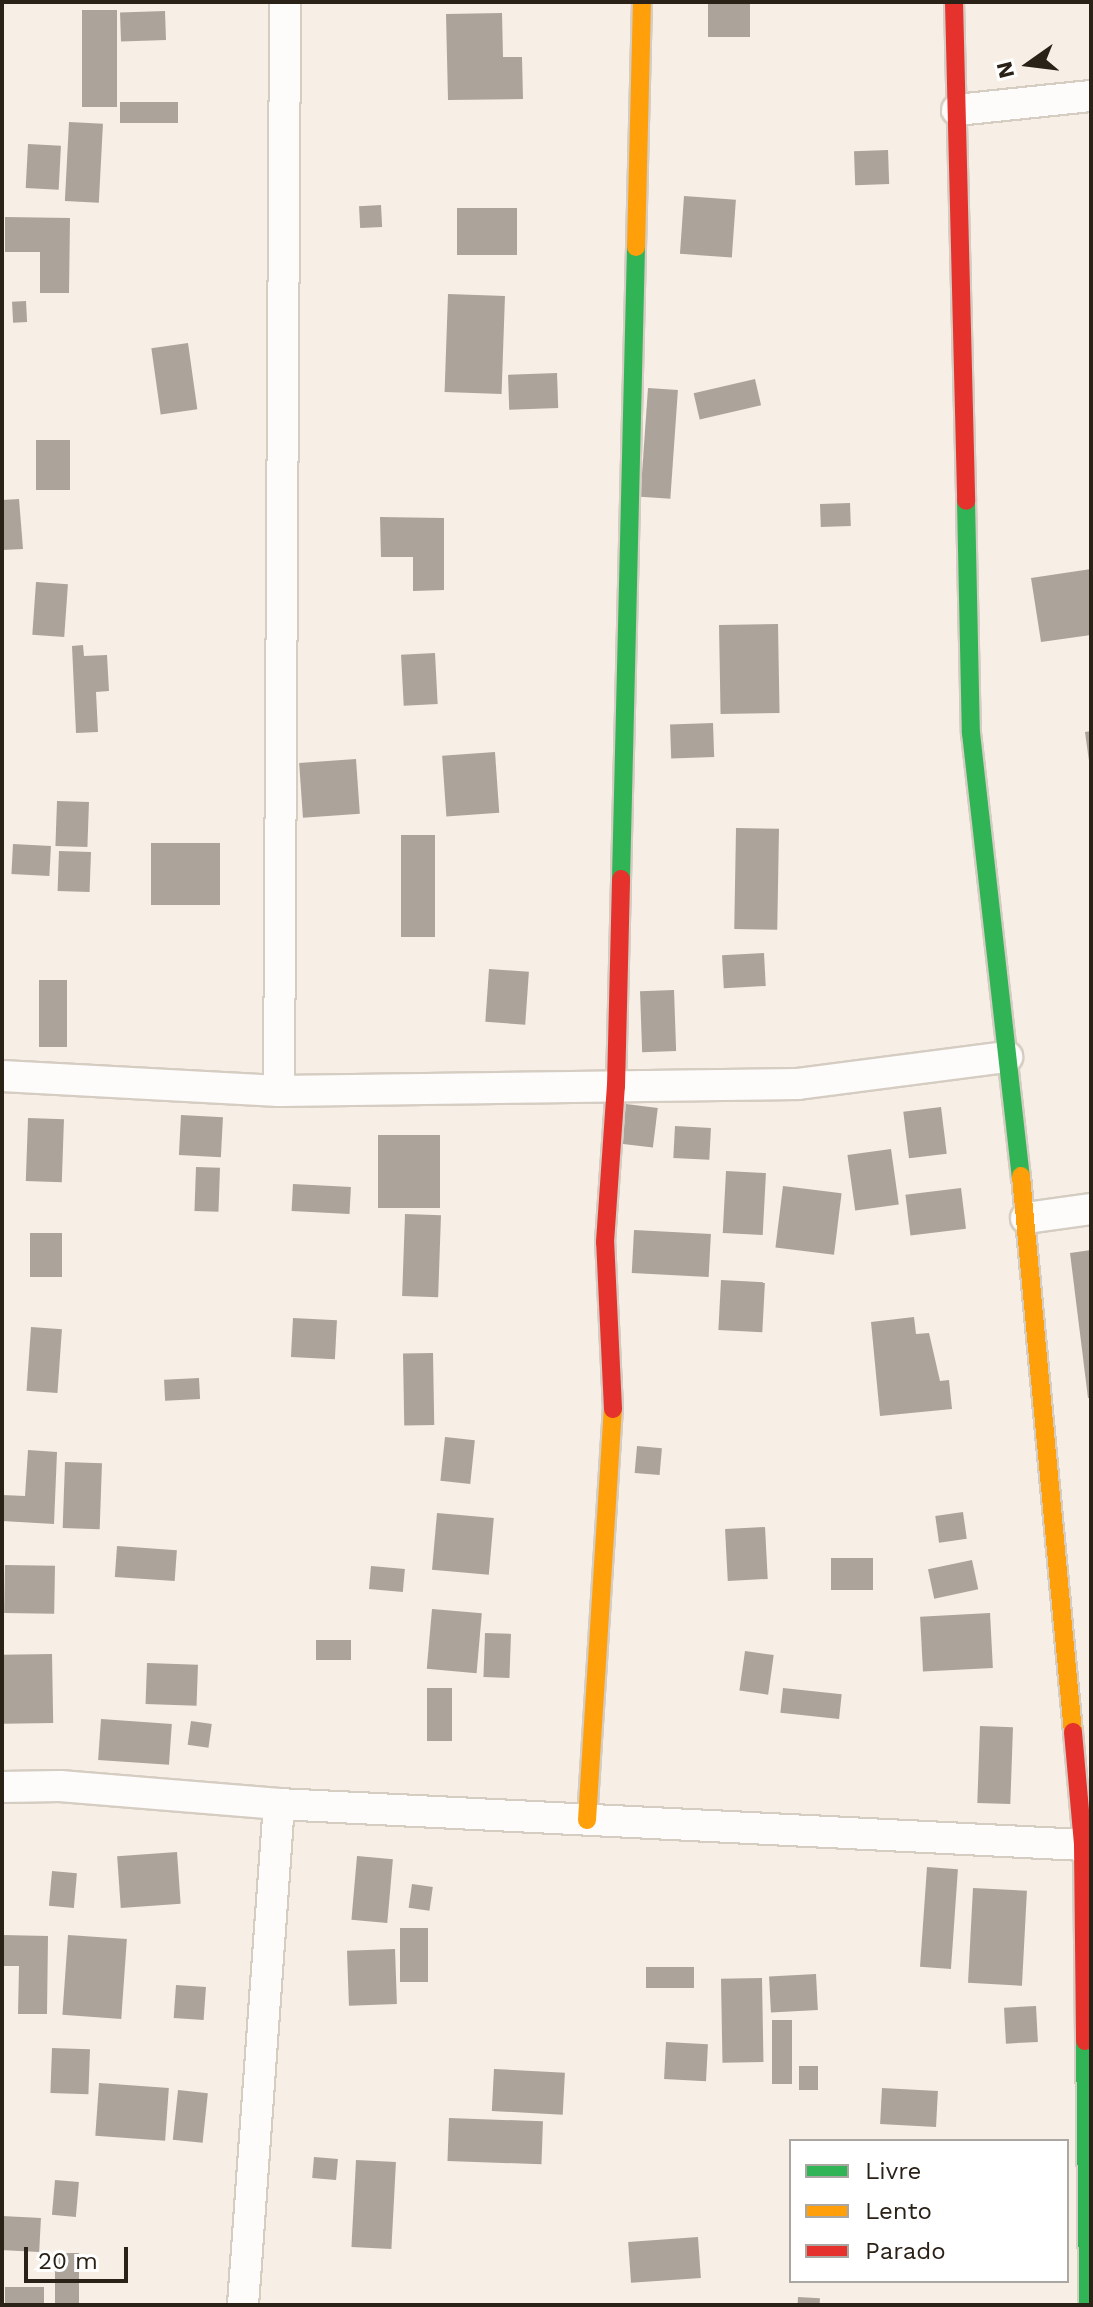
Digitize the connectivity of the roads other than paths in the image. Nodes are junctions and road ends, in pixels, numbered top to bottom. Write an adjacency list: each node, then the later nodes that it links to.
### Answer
1 (285, 2): 9 (street)
2 (642, 2): 8 (street)
3 (954, 2): 5 (street)
4 (1091, 96): 5 (street)
5 (957, 110): 6 (street)
6 (1007, 1057): 8 (street); 11 (street)
7 (2, 1076): 9 (street)
8 (616, 1086): 9 (street); 14 (street)
9 (279, 1091)
10 (1091, 1209): 11 (street)
11 (1026, 1218): 15 (street)
12 (2, 1787): 13 (street)
13 (279, 1804): 14 (street); 18 (street)
14 (587, 1820): 15 (street)
15 (1083, 1845): 16 (street)
16 (1087, 1932): 17 (street)
17 (1089, 2274): 19 (street)
18 (243, 2305)
19 (1088, 2305)

